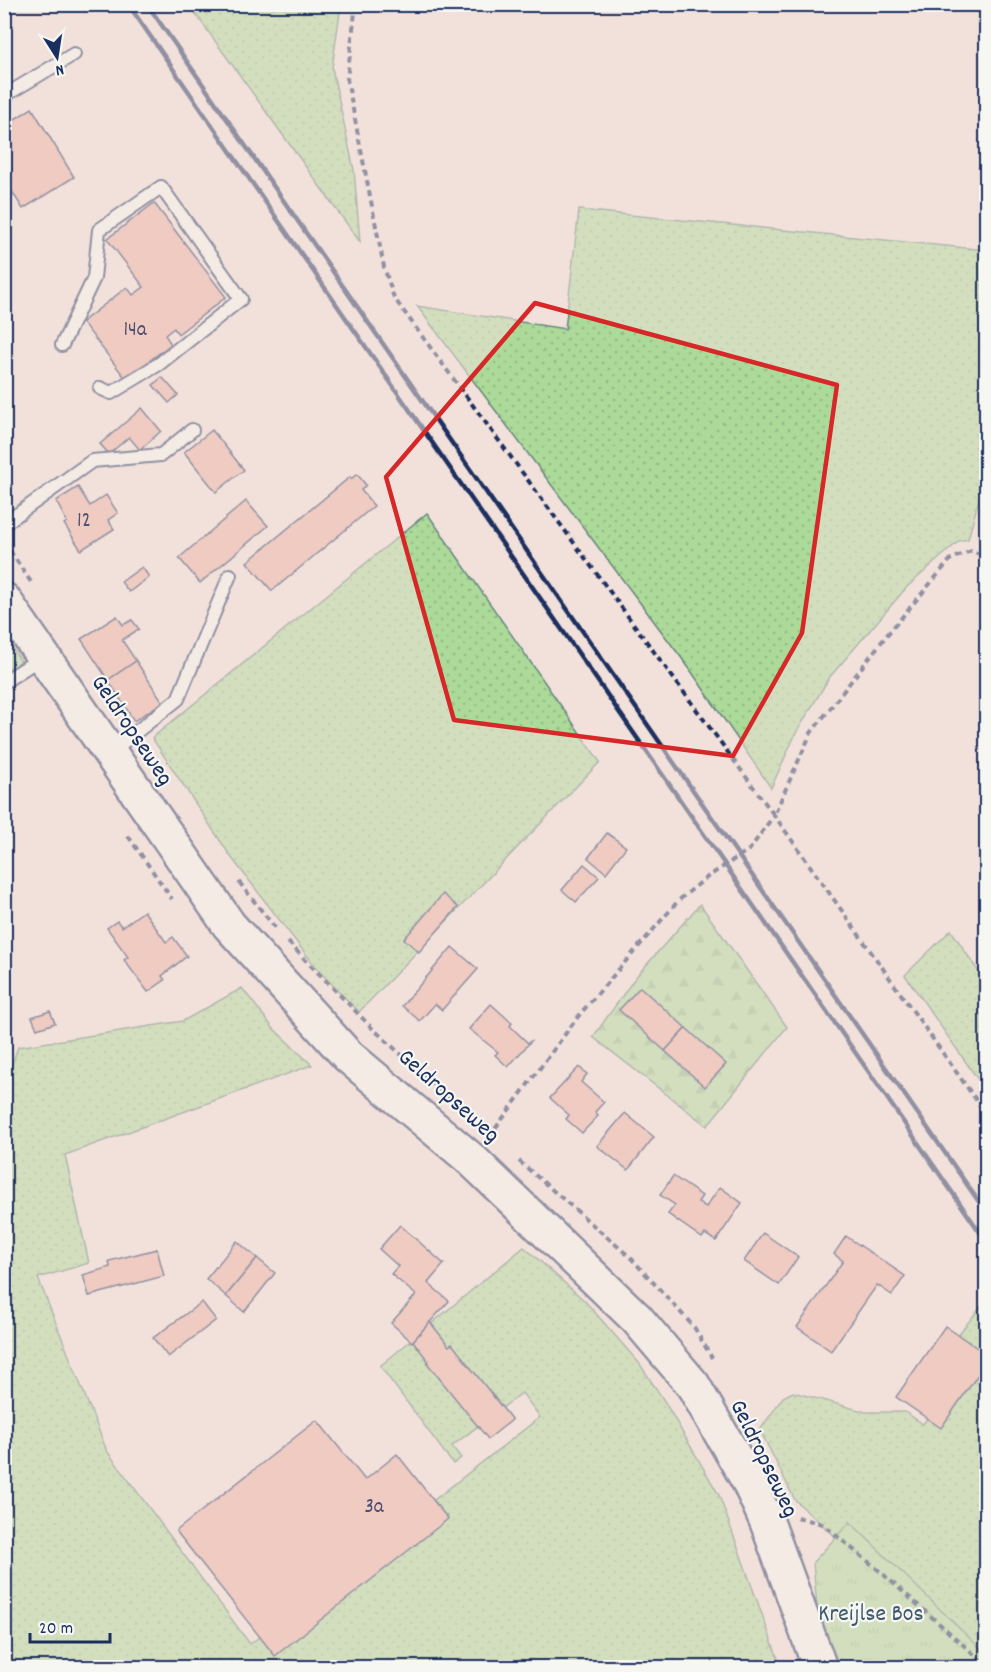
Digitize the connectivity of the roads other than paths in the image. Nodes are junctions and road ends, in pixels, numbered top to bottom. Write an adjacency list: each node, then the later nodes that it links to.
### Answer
1 (74, 54): 2 (lane)
2 (4, 96)
3 (63, 345): 4 (lane)
4 (100, 388)
5 (192, 429): 6 (lane)
6 (4, 524)
7 (230, 575): 11 (lane)
8 (4, 600): 9 (main road, Geldropseweg)
9 (43, 656): 10 (lane); 11 (main road, Geldropseweg)
10 (4, 682)
11 (110, 752): 12 (main road, Geldropseweg)
12 (820, 1668)

